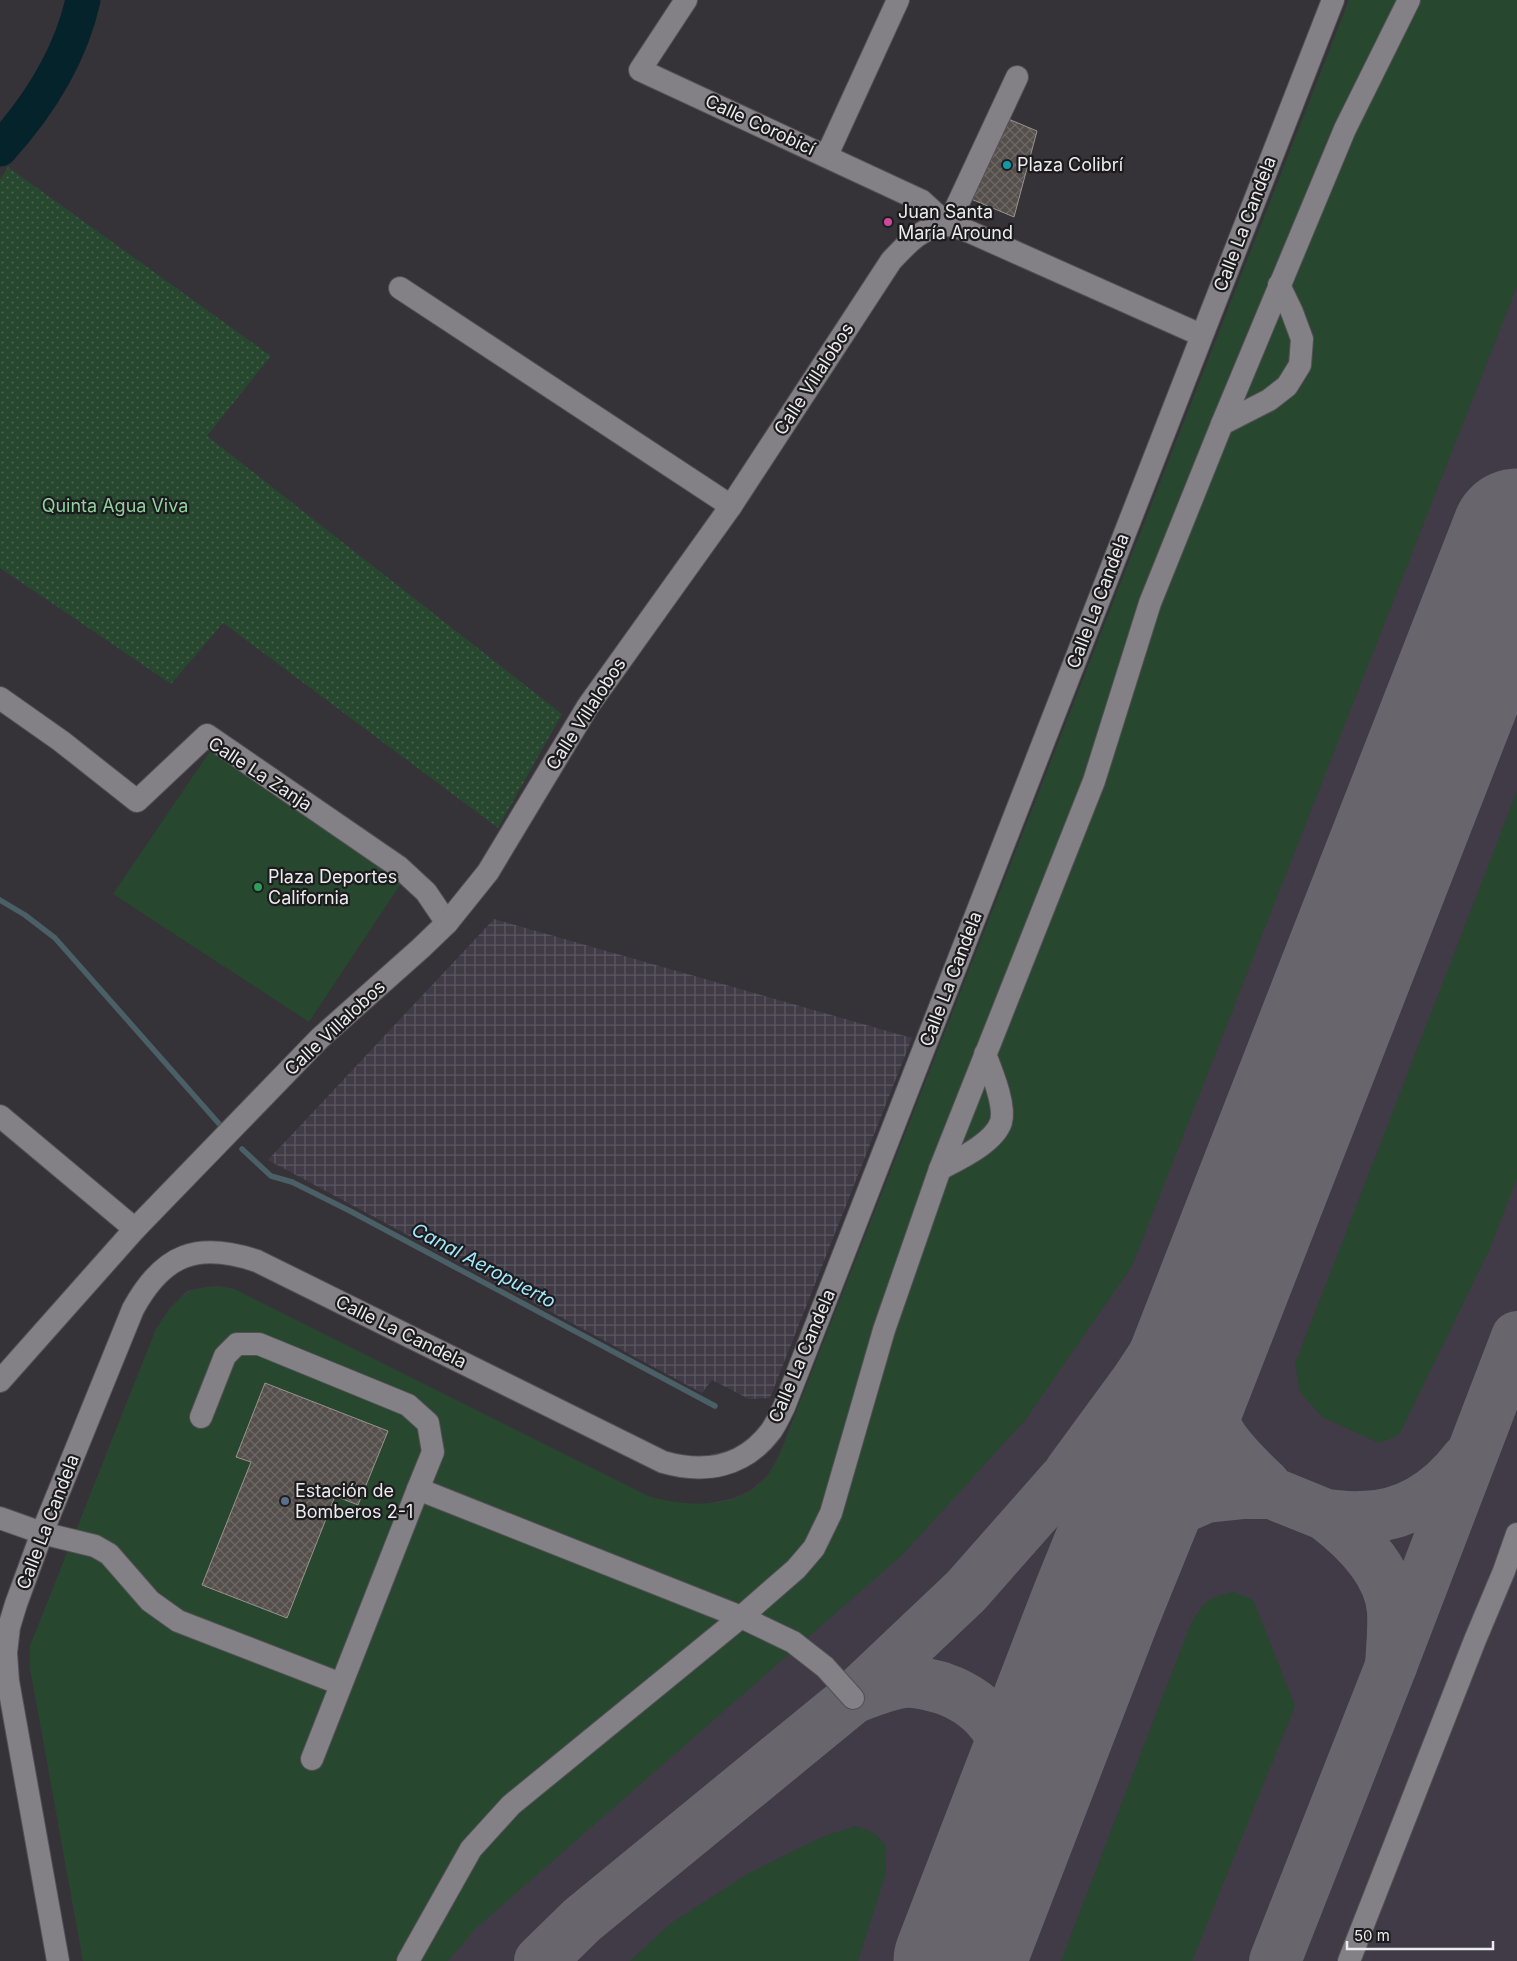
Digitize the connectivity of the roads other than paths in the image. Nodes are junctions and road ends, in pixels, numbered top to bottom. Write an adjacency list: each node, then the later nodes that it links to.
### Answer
1 (686, 0): 6 (street, Calle Corobicí)
2 (898, 0): 6 (street)
3 (1333, 0): 10 (street, Calle La Candela)
4 (1409, 0): 8 (street)
5 (1017, 77): 7 (street)
6 (827, 156): 7 (street, Calle Corobicí)
7 (948, 225): 10 (street); 12 (street, Calle Villalobos)
8 (1279, 286): 11 (street); 11 (street)
9 (400, 288): 12 (street)
10 (1201, 335): 23 (street, Calle La Candela)
11 (1222, 424): 15 (street)
12 (731, 506): 14 (street, Calle Villalobos)
13 (0, 698): 14 (street, Calle La Zanja)
14 (447, 923): 18 (street, Calle Villalobos)
15 (985, 1054): 17 (street); 17 (street)
16 (0, 1116): 18 (street)
17 (940, 1169): 26 (street)
18 (135, 1229): 19 (street, Calle Villalobos)
19 (0, 1381)
20 (201, 1417): 21 (street)
21 (418, 1489): 26 (street); 27 (street)
22 (0, 1518): 23 (street)
23 (42, 1533): 27 (street); 30 (street, Calle La Candela)
24 (1517, 1534): 25 (street)
25 (1510, 1574): 32 (street)
26 (742, 1617): 28 (street); 31 (street)
27 (340, 1684): 29 (street)
28 (853, 1698)
29 (312, 1759)
30 (58, 1961)
31 (408, 1961)
32 (1350, 1961)

